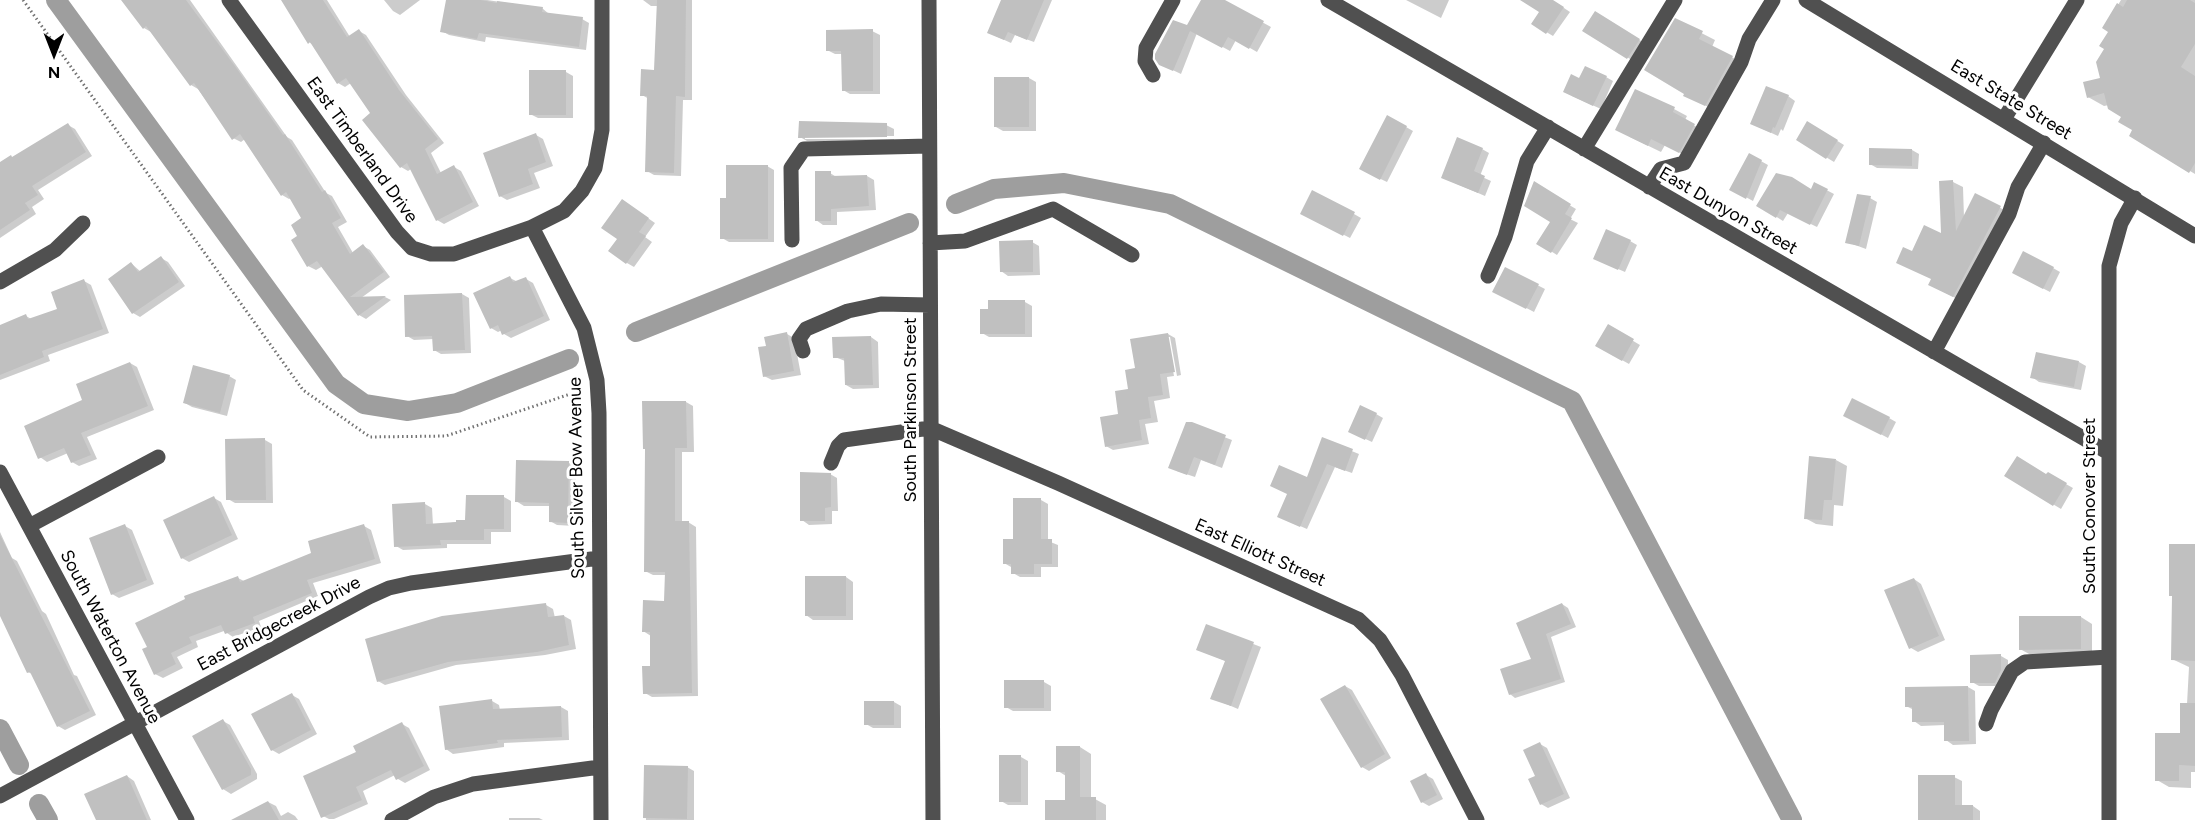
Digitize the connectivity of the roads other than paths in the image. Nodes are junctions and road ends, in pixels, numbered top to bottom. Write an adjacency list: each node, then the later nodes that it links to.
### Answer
1 (229, 0): 19 (street, East Timberland Drive)
2 (602, 0): 19 (street)
3 (929, 0): 14 (street, South Parkinson Street)
4 (1173, 0): 10 (street)
5 (1329, 0): 12 (street, East Dunyon Street)
6 (1675, 0): 15 (street)
7 (1773, 0): 16 (street)
8 (1806, 0): 11 (street, East State Street)
9 (2077, 0): 11 (street)
10 (1153, 75)
11 (2004, 119): 13 (street, East State Street)
12 (1548, 127): 15 (street, East Dunyon Street); 24 (street)
13 (2044, 143): 17 (street, East State Street); 28 (street)
14 (929, 146): 21 (street); 22 (street, South Parkinson Street)
15 (1584, 149): 16 (street, East Dunyon Street)
16 (1649, 188): 28 (street, East Dunyon Street)
17 (2135, 198): 20 (street, East State Street); 30 (street, South Conover Street)
18 (83, 223): 25 (street)
19 (532, 227): 35 (street, South Silver Bow Avenue)
20 (2195, 236)
21 (792, 240)
22 (930, 243): 23 (street); 26 (street, South Parkinson Street)
23 (1132, 255)
24 (1488, 276)
25 (0, 282)
26 (930, 305): 27 (street); 29 (street, South Parkinson Street)
27 (803, 351)
28 (1934, 352): 30 (street, East Dunyon Street)
29 (930, 428): 32 (street); 44 (street, South Parkinson Street); 45 (street, East Elliott Street)
30 (2109, 453): 36 (street, South Conover Street)
31 (158, 457): 34 (street)
32 (831, 463)
33 (0, 472): 34 (street, South Waterton Avenue)
34 (29, 526): 37 (street, South Waterton Avenue)
35 (599, 558): 37 (street, East Bridgecreek Drive); 39 (street, South Silver Bow Avenue)
36 (2109, 657): 38 (street); 46 (street, South Conover Street)
37 (135, 723): 40 (street, East Bridgecreek Drive); 41 (street, South Waterton Avenue)
38 (1986, 724)
39 (600, 767): 42 (street); 43 (street, South Silver Bow Avenue)
40 (0, 795)
41 (187, 820)
42 (392, 820)
43 (601, 820)
44 (933, 820)
45 (1477, 820)
46 (2109, 820)

